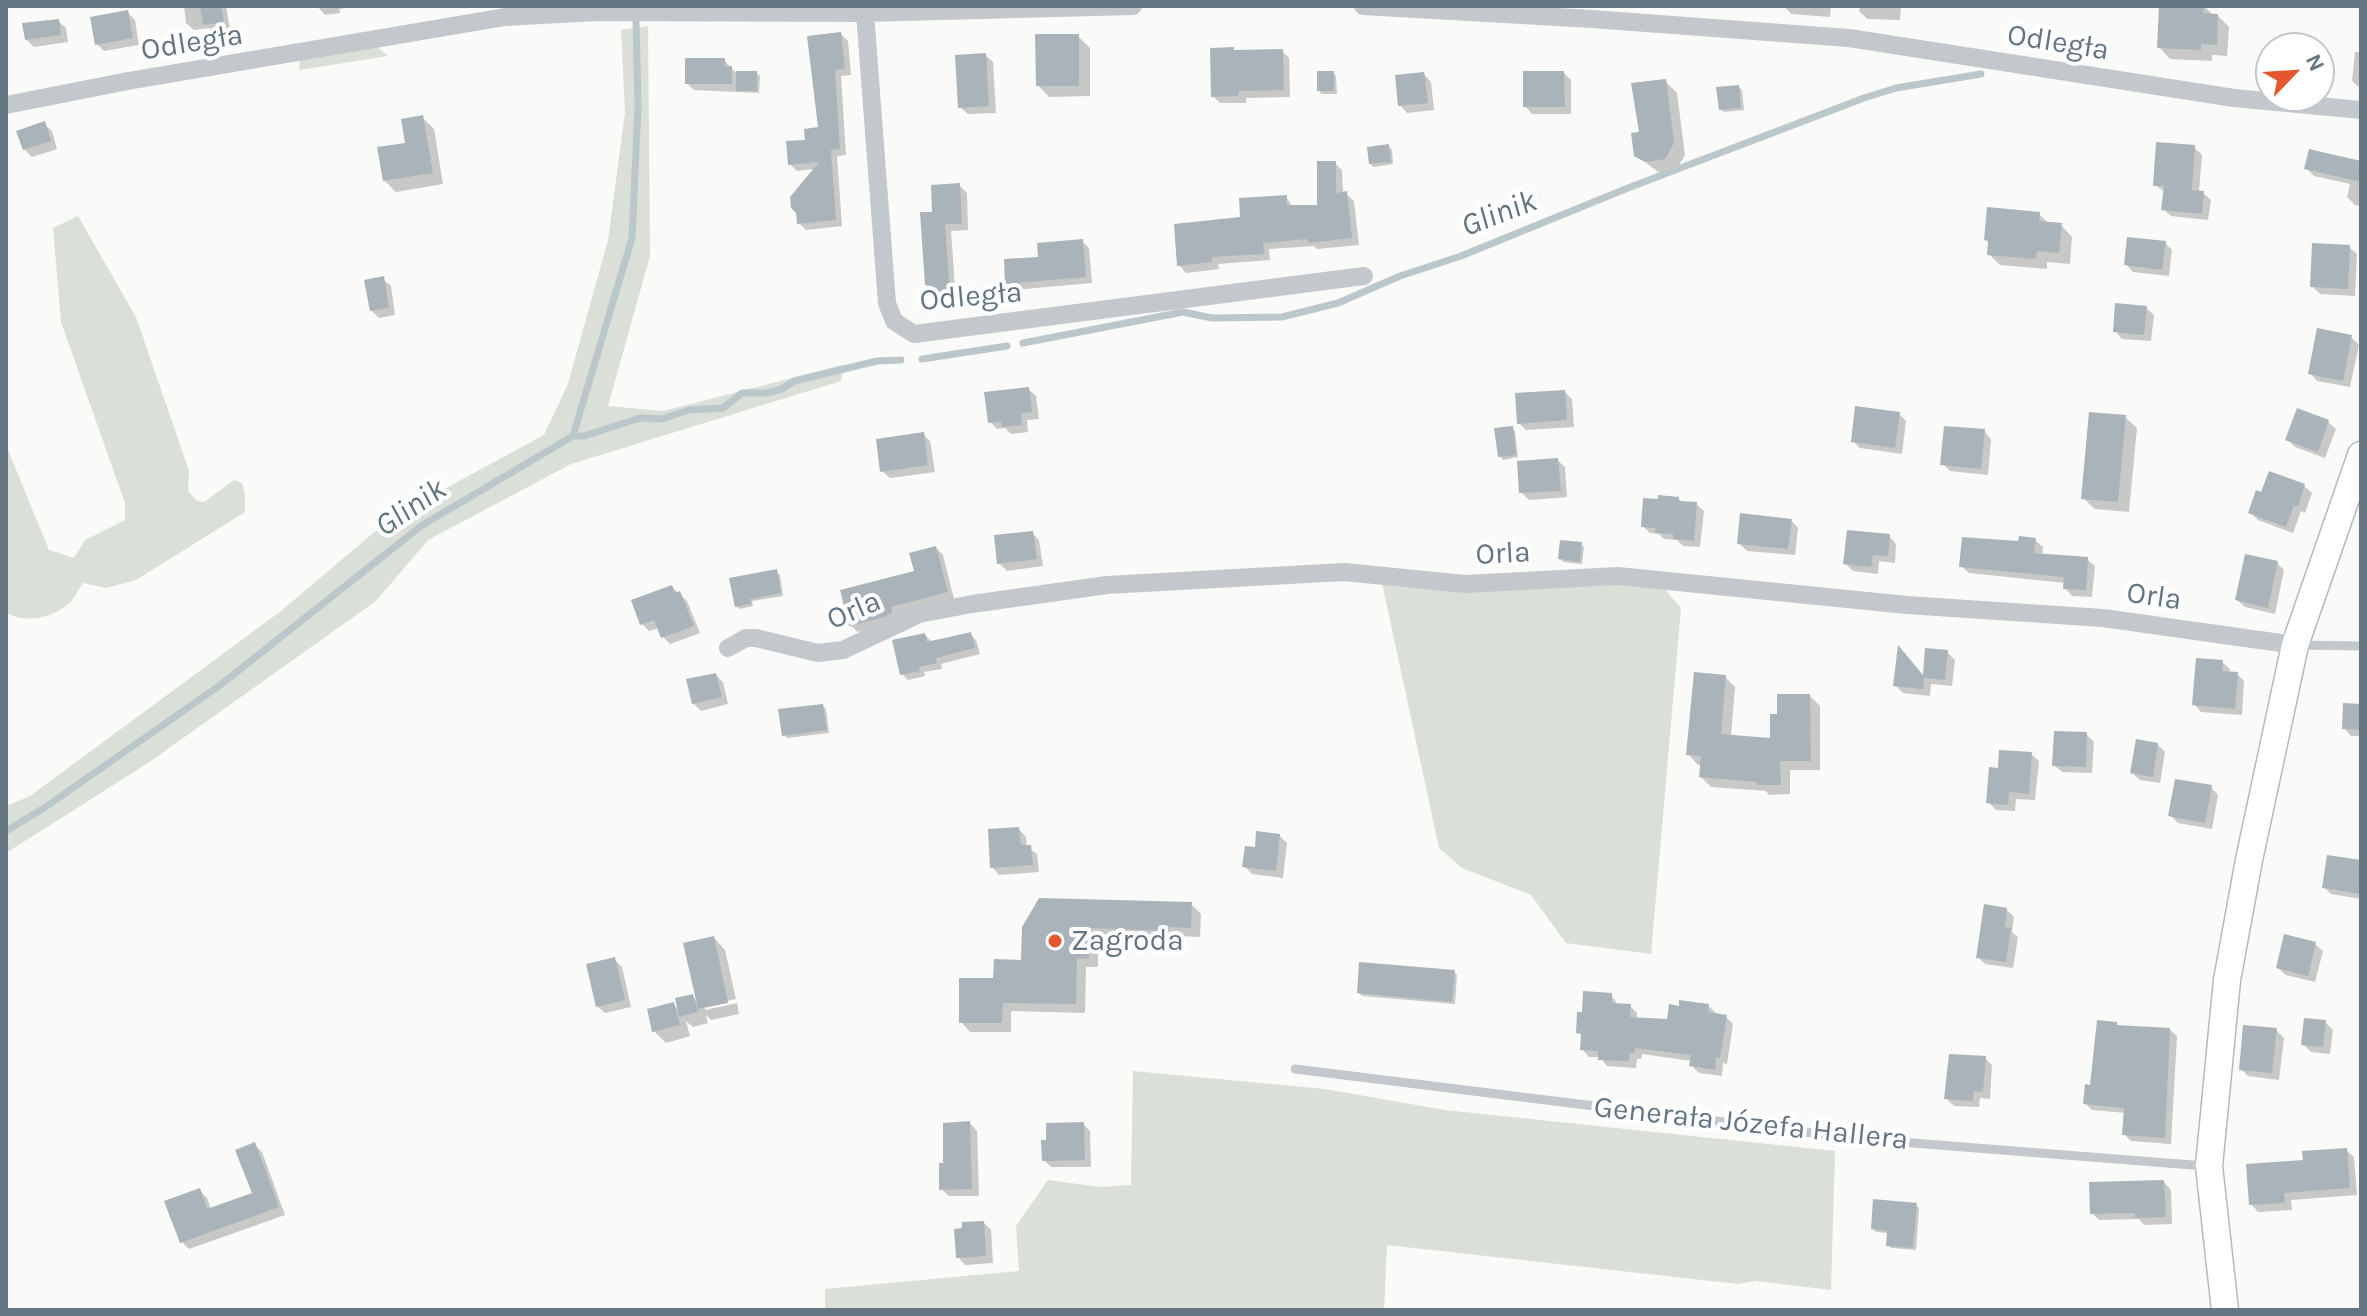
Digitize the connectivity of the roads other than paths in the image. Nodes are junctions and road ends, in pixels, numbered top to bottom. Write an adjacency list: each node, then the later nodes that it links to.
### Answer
1 (1133, 6): 3 (street, Odległa)
2 (1363, 6): 5 (street, Odległa)
3 (865, 13): 4 (street, Odległa); 6 (street, Odległa)
4 (6, 105)
5 (2361, 110)
6 (1364, 276)
7 (2361, 455): 8 (street)
8 (2295, 645): 9 (lane); 10 (street, Orla); 12 (street)
9 (2361, 646)
10 (728, 648)
11 (1295, 1069): 12 (lane, Generała Józefa Hallera)
12 (2209, 1166): 13 (street)
13 (2225, 1310)

